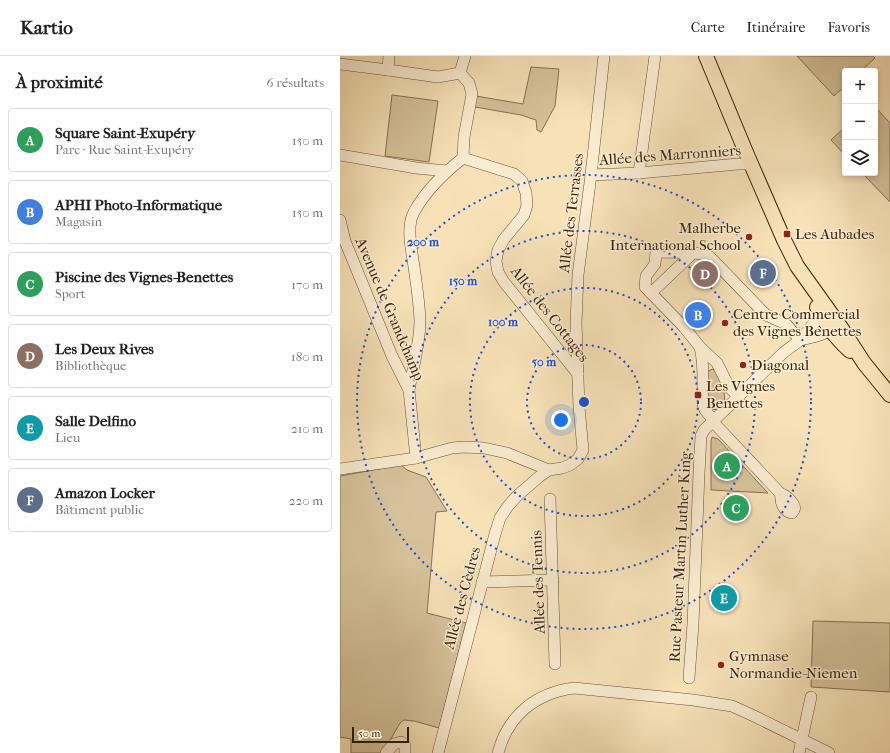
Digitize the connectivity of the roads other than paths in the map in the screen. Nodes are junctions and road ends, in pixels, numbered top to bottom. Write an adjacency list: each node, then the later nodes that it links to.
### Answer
1 (389, 56): 7 (street)
2 (465, 56): 8 (street)
3 (604, 56): 14 (street, Allée des Terrasses)
4 (655, 56): 13 (street)
5 (706, 56): 11 (main road)
6 (340, 64): 7 (street)
7 (388, 70): 8 (street)
8 (460, 73): 10 (street)
9 (340, 155): 12 (street)
10 (463, 158): 12 (street); 23 (street, Allée des Cottages)
11 (751, 164): 13 (street, Allée des Marronniers); 18 (main road)
12 (447, 171): 24 (street)
13 (639, 173): 14 (street, Allée des Marronniers)
14 (591, 175): 23 (street, Allée des Terrasses)
15 (340, 220): 24 (street, Avenue de Grandchamp)
16 (692, 253): 17 (street); 17 (street); 19 (street)
17 (651, 293): 20 (street)
18 (829, 322): 19 (street); 19 (street); 25 (main road)
19 (800, 340): 26 (street)
20 (700, 347): 21 (street); 22 (street)
21 (717, 363): 22 (street); 26 (street)
22 (703, 368): 27 (street)
23 (578, 374): 30 (street, Allée des Cottages)
24 (409, 390): 28 (street, Avenue de Grandchamp)
25 (890, 395)
26 (739, 397): 27 (street)
27 (714, 421): 31 (street); 36 (street, Rue Pasteur Martin Luther King)
28 (416, 458): 29 (street); 30 (street)
29 (340, 470)
30 (549, 470): 34 (street, Allée des Cèdres)
31 (781, 494)
32 (550, 499): 33 (street, Allée des Tennis)
33 (553, 580): 34 (street); 35 (street, Allée des Tennis)
34 (482, 582): 41 (street, Allée des Cèdres)
35 (555, 664)
36 (690, 678)
37 (811, 697): 38 (street)
38 (802, 739): 42 (street); 43 (street); 44 (street)
39 (386, 753): 40 (street)
40 (405, 753)
41 (438, 753)
42 (498, 753)
43 (799, 753)
44 (828, 753)

